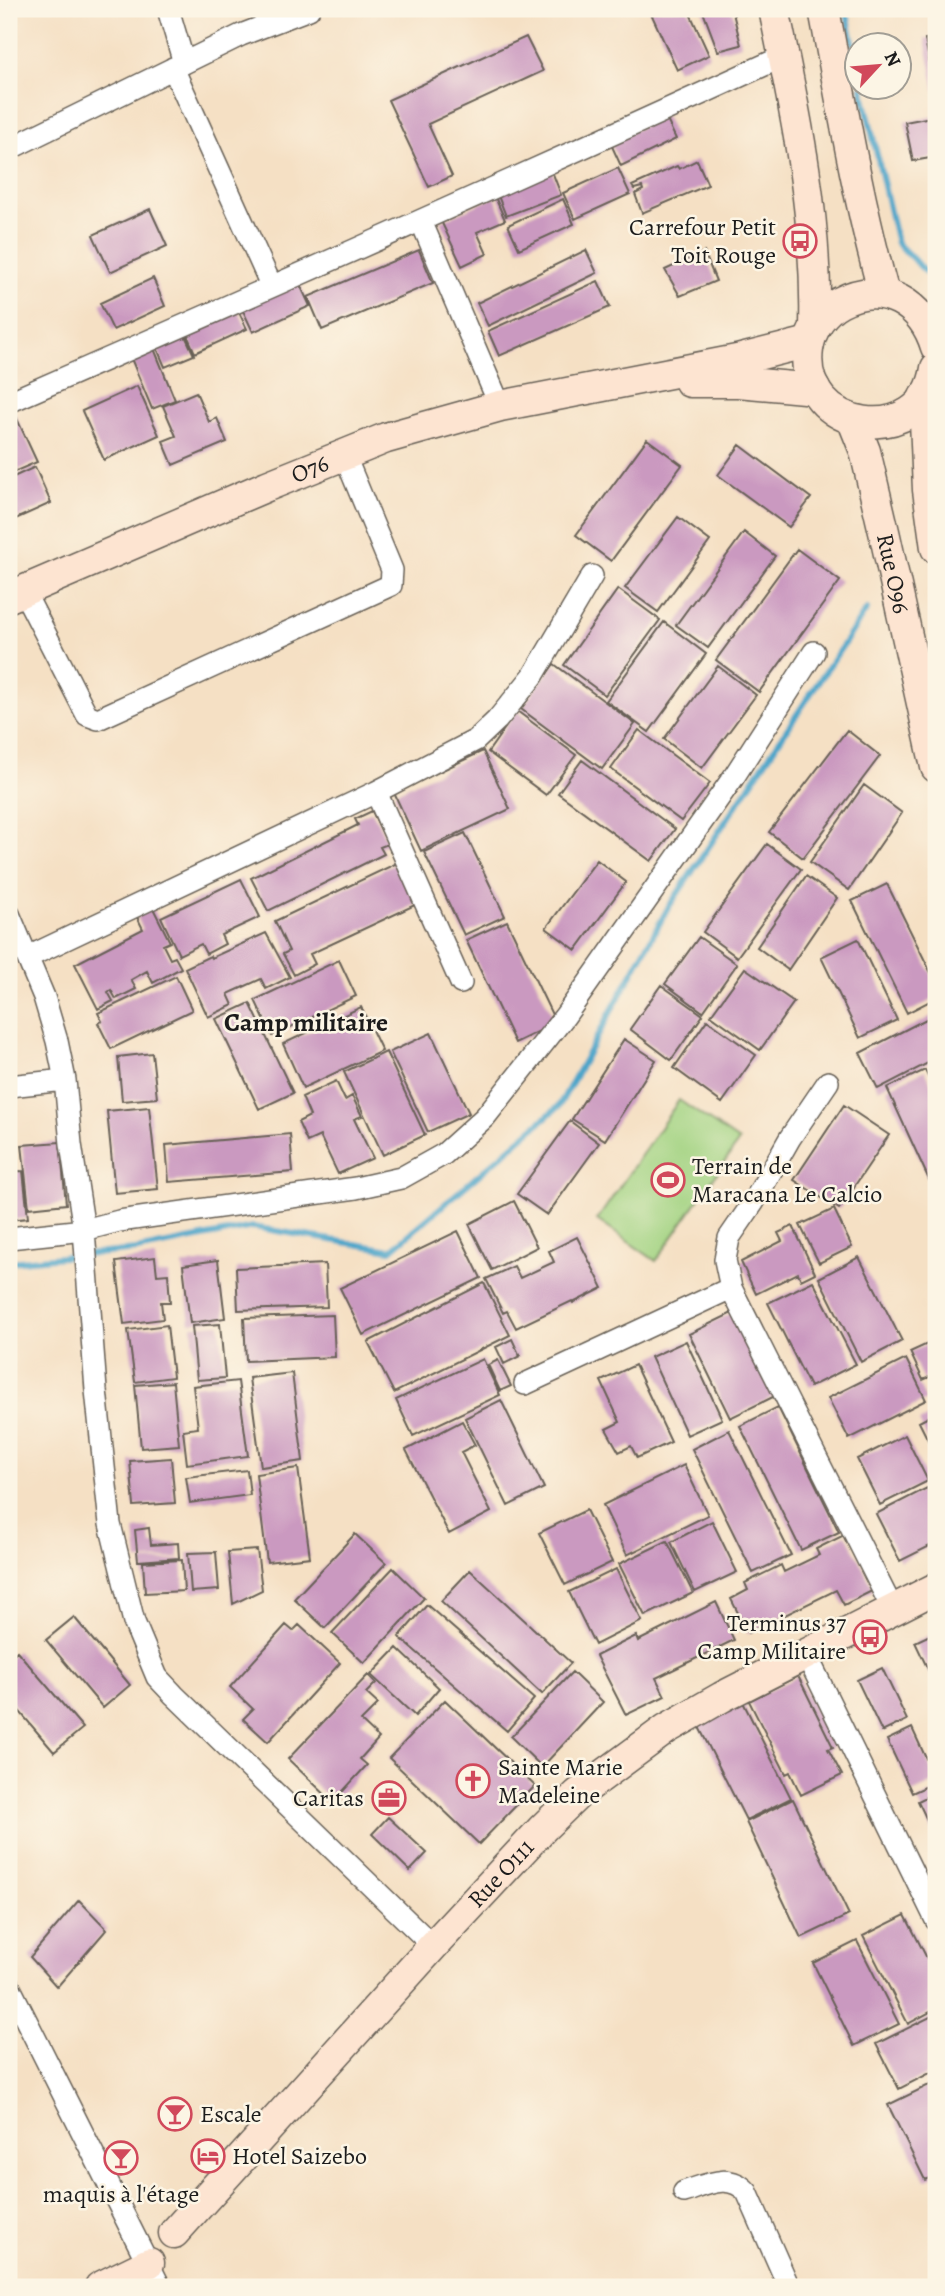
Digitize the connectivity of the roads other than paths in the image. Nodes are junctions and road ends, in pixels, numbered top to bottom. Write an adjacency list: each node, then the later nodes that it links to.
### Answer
1 (168, 9): 6 (street)
2 (309, 9): 6 (street)
3 (774, 9): 5 (street)
4 (824, 9): 10 (street)
5 (784, 56): 8 (street); 11 (street)
6 (178, 65): 7 (street); 9 (street)
7 (9, 149)
8 (421, 221): 9 (street); 16 (street)
9 (271, 285): 15 (street)
10 (884, 294): 11 (street); 12 (street)
11 (812, 334): 13 (street); 14 (street)
12 (933, 358): 17 (street); 19 (street, Rue O96)
13 (624, 382): 14 (street); 16 (street, O76)
14 (815, 389): 17 (street)
15 (9, 402)
16 (500, 406): 18 (street, O76)
17 (853, 421): 23 (street, Rue O96)
18 (344, 454): 21 (street, O76); 21 (street)
19 (936, 548)
20 (592, 576): 24 (street)
21 (16, 594)
22 (814, 652): 31 (street)
23 (936, 766)
24 (376, 792): 26 (street); 27 (street)
25 (9, 914): 26 (street)
26 (28, 957): 28 (street)
27 (461, 983)
28 (65, 1080): 30 (street); 31 (street)
29 (828, 1082): 33 (street)
30 (9, 1086)
31 (84, 1230): 32 (street); 39 (street)
32 (9, 1238)
33 (731, 1288): 34 (street); 36 (street)
34 (525, 1384)
35 (934, 1595): 36 (street, Rue O111)
36 (893, 1610): 37 (street, Rue O111)
37 (806, 1654): 38 (street); 39 (street, Rue O111)
38 (936, 1920)
39 (433, 1946): 42 (street, Rue O111)
40 (9, 1986): 43 (street)
41 (684, 2192): 45 (street)
42 (174, 2233): 43 (street, Rue O111)
43 (155, 2275): 44 (street)
44 (100, 2287)
45 (789, 2287)

